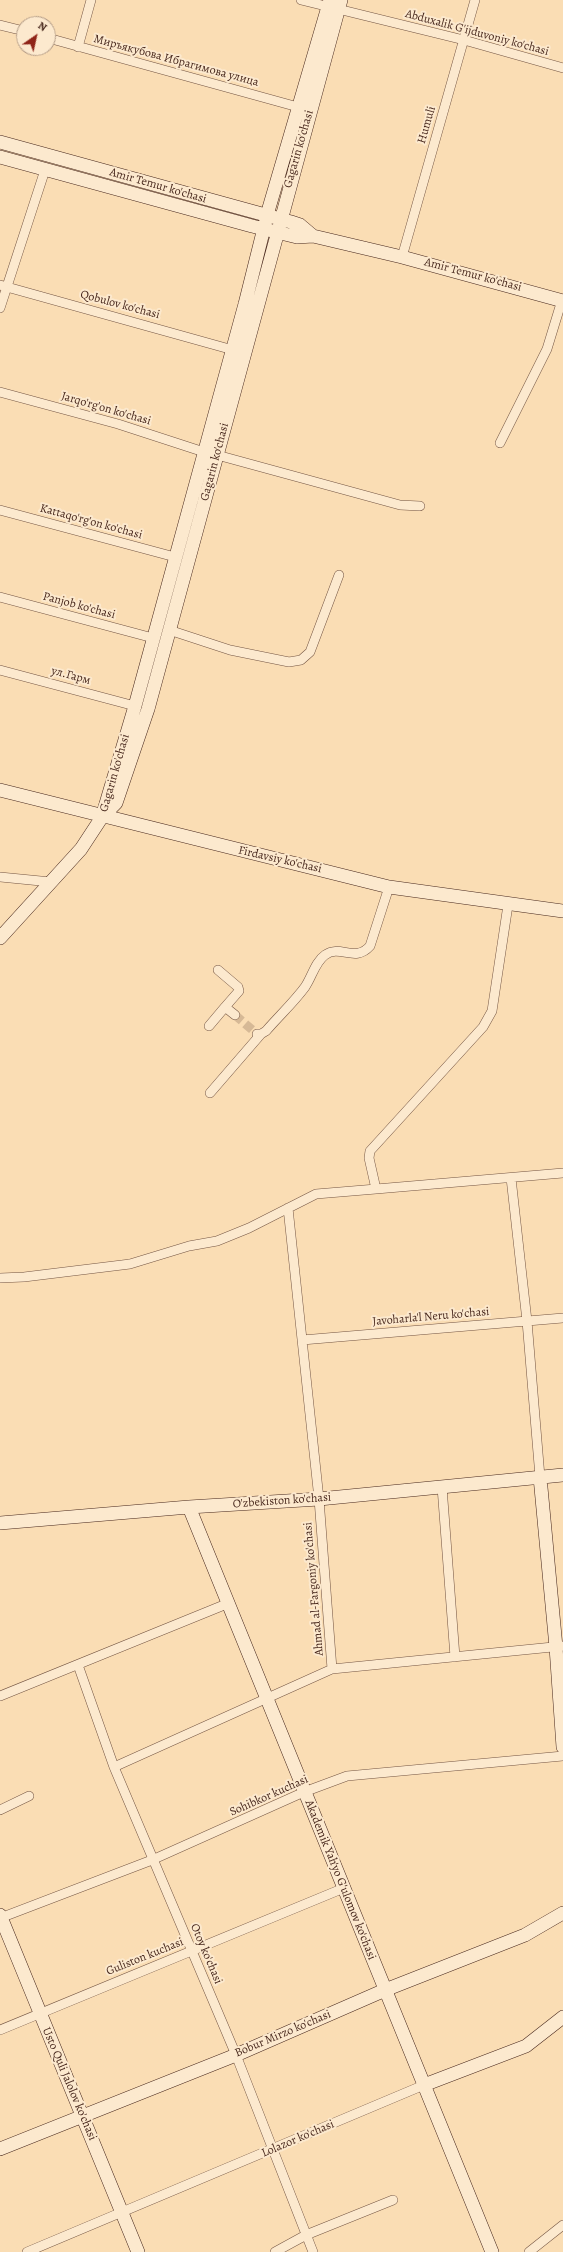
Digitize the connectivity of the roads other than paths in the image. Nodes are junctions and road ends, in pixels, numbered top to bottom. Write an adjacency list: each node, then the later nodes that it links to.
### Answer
1 (91, 0): 9 (street)
2 (301, 0): 4 (street, Abduxalik G'ijduvoniy ko'chasi)
3 (475, 0): 8 (street, Humuli)
4 (334, 4): 8 (street, Abduxalik G'ijduvoniy ko'chasi); 11 (main road, Gagarin ko'chasi); 16 (main road, Gagarin ko'chasi)
5 (0, 25): 6 (street)
6 (16, 30)
7 (56, 40): 9 (street, Миръякубова Ибрагимова улица)
8 (464, 40): 10 (street, Abduxalik G'ijduvoniy ko'chasi); 20 (street, Humuli)
9 (78, 47): 11 (street, Миръякубова Ибрагимова улица)
10 (563, 68)
11 (298, 107): 15 (main road, Gagarin ko'chasi)
12 (0, 142): 15 (main road, Amir Temur ko'chasi)
13 (0, 157): 14 (main road, Amir Temur ko'chasi)
14 (45, 170): 17 (main road, Amir Temur ko'chasi); 21 (street)
15 (267, 215): 16 (main road, Amir Temur ko'chasi); 17 (main road, Gagarin ko'chasi)
16 (280, 219): 18 (main road, Gagarin ko'chasi); 19 (main road, Amir Temur ko'chasi)
17 (263, 229): 18 (main road, Amir Temur ko'chasi); 24 (main road, Gagarin ko'chasi)
18 (277, 232): 19 (main road, Amir Temur ko'chasi); 27 (main road, Gagarin ko'chasi)
19 (313, 236): 20 (main road, Amir Temur ko'chasi)
20 (402, 256): 22 (main road, Amir Temur ko'chasi)
21 (3, 286): 23 (street); 24 (street, Qobulov ko'chasi)
22 (562, 301): 26 (street)
23 (0, 308)
24 (233, 350): 27 (main road, Gagarin ko'chasi)
25 (0, 392): 27 (street, Jarqo'rg'on ko'chasi)
26 (500, 443)
27 (210, 454): 28 (street, Jarqo'rg'on ko'chasi); 30 (main road, Gagarin ko'chasi); 33 (main road, Gagarin ko'chasi)
28 (420, 506)
29 (0, 510): 30 (street, Kattaqo'rg'on ko'chasi)
30 (175, 557): 34 (main road, Gagarin ko'chasi)
31 (339, 575): 33 (street)
32 (0, 596): 34 (street, Panjob ko'chasi)
33 (169, 630): 38 (main road, Gagarin ko'chasi)
34 (153, 638): 36 (main road, Gagarin ko'chasi)
35 (0, 670): 36 (street, ул.Гарм)
36 (135, 706): 38 (main road, Gagarin ko'chasi)
37 (0, 790): 38 (main road, Firdavsiy ko'chasi)
38 (102, 817): 40 (main road); 41 (main road, Firdavsiy ko'chasi)
39 (0, 877): 40 (street)
40 (51, 882): 44 (main road)
41 (389, 887): 42 (main road, Firdavsiy ko'chasi); 49 (street)
42 (508, 905): 43 (main road, Firdavsiy ko'chasi); 52 (street)
43 (563, 911)
44 (0, 938)
45 (218, 970): 46 (street)
46 (226, 1007): 47 (street); 48 (street)
47 (235, 1015)
48 (209, 1026)
49 (210, 1093)
50 (563, 1173): 51 (street)
51 (511, 1178): 52 (street); 56 (street)
52 (376, 1189): 53 (street)
53 (288, 1208): 54 (street); 57 (street, Ahmad al-Fargoniy ko'chasi)
54 (0, 1278)
55 (563, 1318): 56 (street, Javoharla'l Neru ko'chasi)
56 (527, 1321): 57 (street, Javoharla'l Neru ko'chasi); 59 (street)
57 (302, 1340): 61 (street, Ahmad al-Fargoniy ko'chasi)
58 (563, 1475): 59 (main road, O'zbekiston ko'chasi)
59 (540, 1477): 60 (main road, O'zbekiston ko'chasi); 65 (main road)
60 (442, 1487): 61 (main road, O'zbekiston ko'chasi); 66 (street)
61 (318, 1499): 62 (main road, O'zbekiston ko'chasi); 68 (street, Ahmad al-Fargoniy ko'chasi)
62 (189, 1507): 63 (main road, O'zbekiston ko'chasi); 64 (main road, Akademik Yah'yo G'ulomov ko'chasi)
63 (0, 1523)
64 (229, 1603): 67 (street); 70 (main road, Akademik Yah'yo G'ulomov ko'chasi)
65 (560, 1647): 66 (street); 71 (main road)
66 (454, 1657): 68 (street)
67 (78, 1666): 69 (street); 73 (street, Otoy ko'chasi)
68 (332, 1668): 70 (street)
69 (0, 1696)
70 (268, 1699): 73 (street); 74 (main road, Akademik Yah'yo G'ulomov ko'chasi)
71 (563, 1747)
72 (563, 1756): 74 (street, Sohibkor kuchasi)
73 (114, 1767): 77 (street, Otoy ko'chasi)
74 (304, 1792): 77 (street, Sohibkor kuchasi); 78 (main road, Akademik Yah'yo G'ulomov ko'chasi)
75 (29, 1796): 76 (street)
76 (0, 1810)
77 (152, 1860): 80 (street, Sohibkor kuchasi); 81 (street, Otoy ko'chasi)
78 (344, 1888): 81 (street, Guliston kuchasi); 82 (main road, Akademik Yah'yo G'ulomov ko'chasi)
79 (563, 1912): 82 (main road, Bobur Mirzo ko'chasi)
80 (0, 1917): 83 (main road, Usto Quli Jalolov ko'chasi)
81 (192, 1951): 83 (street, Guliston kuchasi); 86 (street, Otoy ko'chasi)
82 (385, 1990): 86 (main road, Bobur Mirzo ko'chasi); 87 (main road, Akademik Yah'yo G'ulomov ko'chasi)
83 (40, 2013): 85 (street, Guliston kuchasi); 88 (main road, Usto Quli Jalolov ko'chasi)
84 (563, 2017): 87 (main road, Lolazor ko'chasi)
85 (0, 2030)
86 (236, 2055): 88 (main road, Bobur Mirzo ko'chasi); 90 (street, Otoy ko'chasi)
87 (424, 2086): 90 (street, Lolazor ko'chasi); 99 (main road, Akademik Yah'yo G'ulomov ko'chasi)
88 (82, 2115): 89 (main road, Bobur Mirzo ko'chasi); 92 (main road, Usto Quli Jalolov ko'chasi)
89 (0, 2149)
90 (272, 2150): 92 (street, Lolazor ko'chasi); 94 (street, Otoy ko'chasi)
91 (393, 2200): 94 (street)
92 (122, 2213): 95 (street, Lolazor ko'chasi); 96 (main road, Usto Quli Jalolov ko'chasi)
93 (563, 2225): 100 (street)
94 (306, 2234): 97 (street); 98 (street, Otoy ko'chasi)
95 (28, 2252)
96 (138, 2252)
97 (276, 2252)
98 (313, 2252)
99 (492, 2252)
100 (529, 2252)

